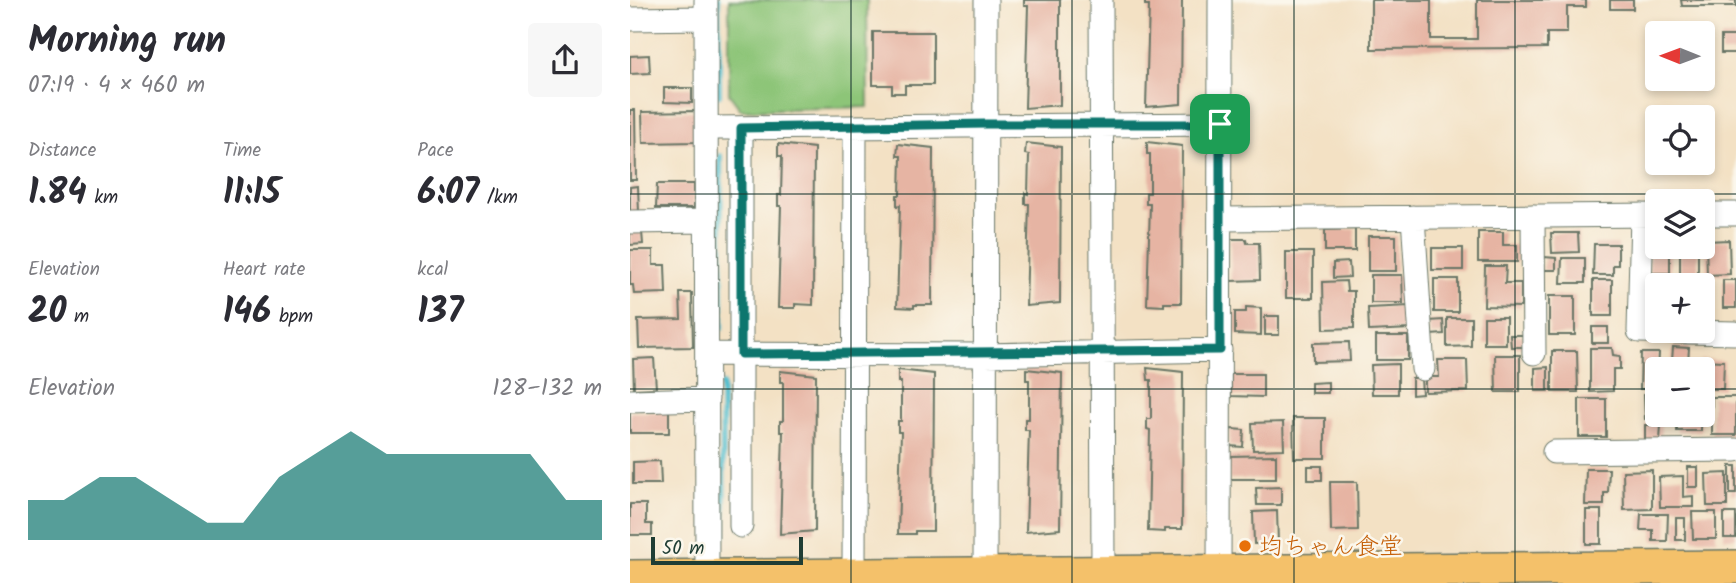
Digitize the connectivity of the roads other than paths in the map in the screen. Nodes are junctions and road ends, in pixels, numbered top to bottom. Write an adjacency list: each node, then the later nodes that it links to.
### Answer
1 (986, 0): 6 (street)
2 (1101, 0): 7 (street)
3 (1220, 0): 8 (street)
4 (706, 9): 5 (street); 10 (street)
5 (630, 19)
6 (986, 124): 7 (street); 9 (street); 28 (street)
7 (1102, 124): 8 (street); 23 (street)
8 (1220, 124): 17 (street)
9 (855, 127): 11 (street); 27 (street)
10 (707, 128): 11 (street); 18 (street)
11 (741, 128): 26 (street)
12 (1715, 214): 13 (street)
13 (1736, 214)
14 (1645, 215): 15 (street)
15 (1532, 216): 16 (street); 24 (street)
16 (1413, 217): 17 (street); 29 (street)
17 (1221, 219): 22 (street)
18 (706, 221): 19 (street); 25 (street)
19 (630, 222)
20 (1645, 259): 21 (street)
21 (1736, 333)
22 (1220, 350): 23 (street); 41 (street)
23 (1102, 353): 28 (street); 36 (street)
24 (1534, 353)
25 (707, 354): 26 (street); 30 (street)
26 (741, 354): 27 (street); 34 (street)
27 (854, 355): 28 (street); 43 (street)
28 (985, 355): 37 (street)
29 (1423, 369)
30 (707, 400): 31 (street); 45 (street)
31 (630, 401)
32 (1736, 450): 33 (street)
33 (1554, 452)
34 (741, 526)
35 (1736, 567): 39 (highway)
36 (1103, 573): 41 (highway); 44 (highway)
37 (985, 574): 44 (highway); 46 (highway)
38 (1458, 576): 39 (highway); 42 (highway)
39 (1496, 576)
40 (630, 577): 45 (highway)
41 (1220, 577): 42 (highway)
42 (1346, 577)
43 (862, 578): 45 (highway); 46 (highway)
44 (1049, 578)
45 (707, 579)
46 (940, 579)

